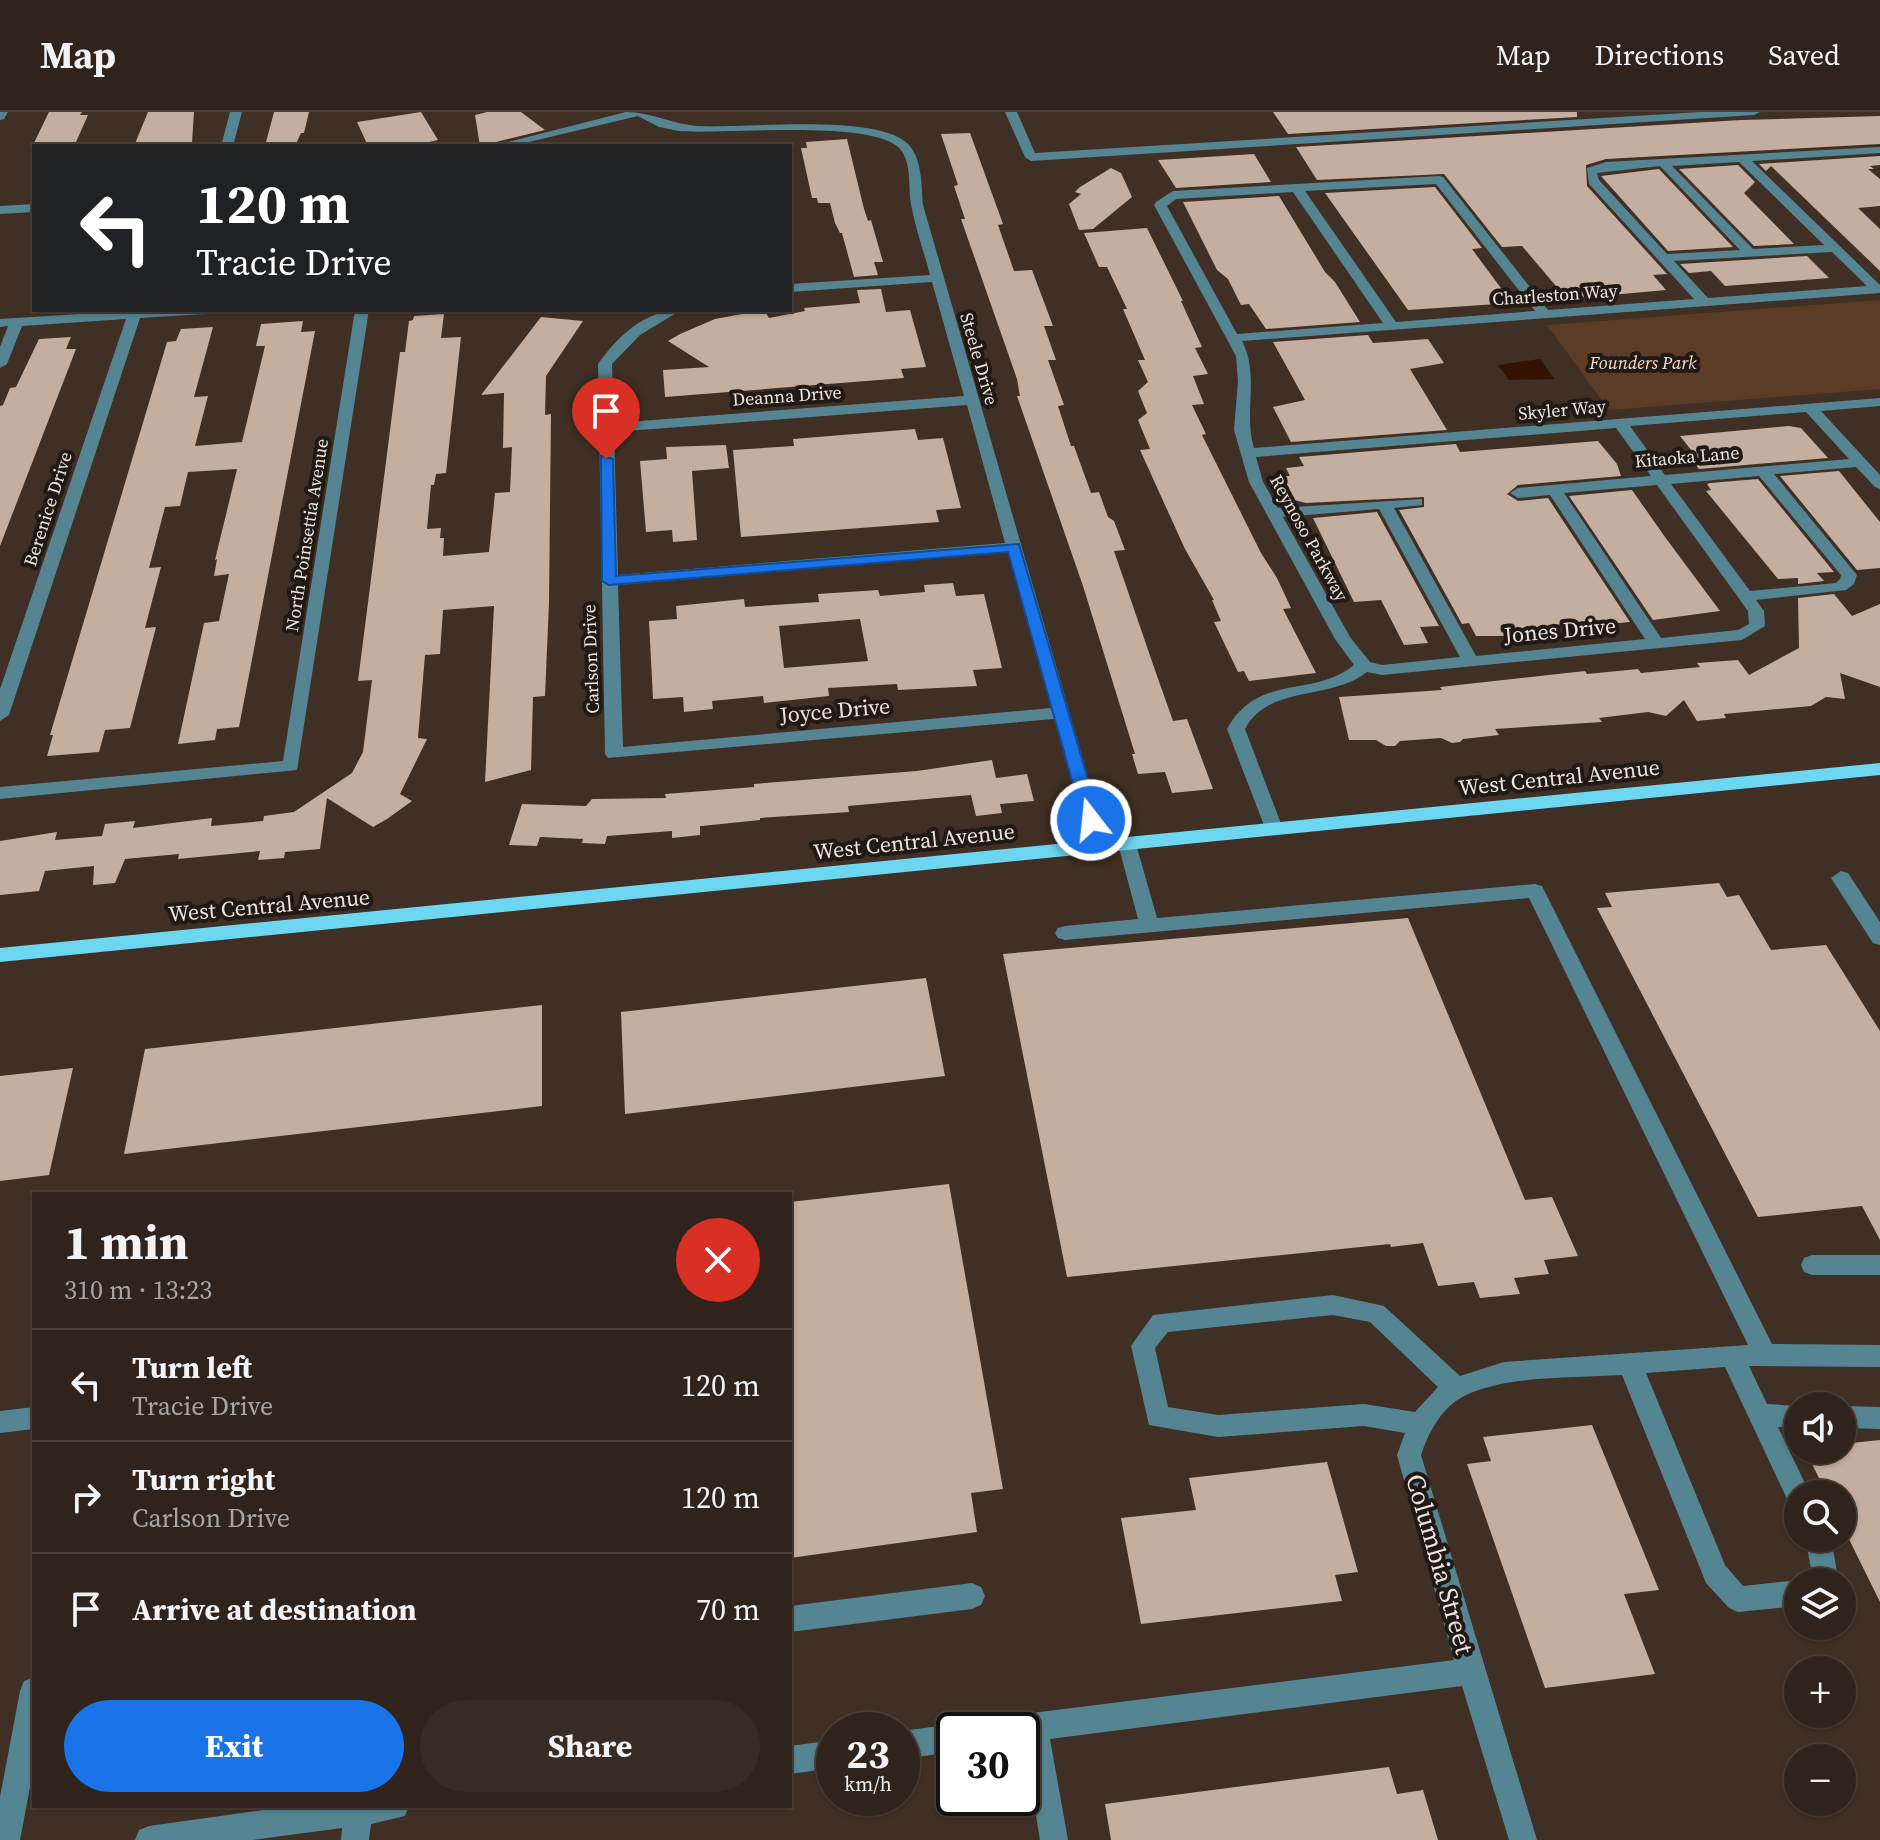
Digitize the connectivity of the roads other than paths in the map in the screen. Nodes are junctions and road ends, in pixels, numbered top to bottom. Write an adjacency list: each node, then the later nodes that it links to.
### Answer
1 (236, 112): 5 (street)
2 (640, 112): 6 (street); 18 (street, Steele Drive)
3 (1011, 112): 4 (street)
4 (1754, 112)
5 (228, 144)
6 (506, 144)
7 (1880, 150): 8 (street)
8 (1742, 158): 9 (street); 15 (street)
9 (1663, 163): 16 (street); 17 (street)
10 (1297, 189): 25 (street); 29 (street); 30 (street, Reynoso Parkway)
11 (32, 195): 12 (street)
12 (0, 197)
13 (32, 208): 14 (street)
14 (0, 210)
15 (1834, 248): 16 (street); 20 (street)
16 (1750, 253): 17 (street)
17 (1665, 258): 21 (street)
18 (938, 278): 19 (street); 32 (street, Steele Drive)
19 (792, 288)
20 (1878, 289): 21 (street, Charleston Way)
21 (1704, 302): 25 (street, Charleston Way)
22 (177, 312): 26 (street)
23 (362, 312): 57 (street, North Poinsettia Avenue)
24 (669, 312): 36 (street, Carlson Drive)
25 (1544, 314): 29 (street, Charleston Way)
26 (134, 315): 27 (street); 53 (street, Berenice Drive)
27 (17, 322): 28 (street); 31 (street)
28 (0, 323)
29 (1392, 326): 30 (street, Charleston Way)
30 (1232, 338): 37 (street, Reynoso Parkway)
31 (0, 364)
32 (972, 400): 36 (street, Deanna Drive); 47 (street, Steele Drive)
33 (1880, 402): 34 (street, Skyler Way)
34 (1810, 408): 35 (street, Skyler Way); 38 (street)
35 (1620, 423): 37 (street, Skyler Way); 40 (street)
36 (605, 428): 48 (street, Carlson Drive)
37 (1247, 453): 46 (street, Reynoso Parkway)
38 (1860, 462): 39 (street, Kitaoka Lane); 41 (street)
39 (1763, 471): 40 (street, Kitaoka Lane); 49 (street)
40 (1662, 480): 42 (street, Kitaoka Lane); 49 (street)
41 (1880, 484)
42 (1554, 489): 43 (street, Kitaoka Lane); 50 (street)
43 (1518, 493)
44 (1417, 502): 45 (street)
45 (1384, 504): 46 (street); 51 (street)
46 (1273, 513): 52 (street, Reynoso Parkway)
47 (1014, 547): 48 (street); 54 (street, Steele Drive)
48 (609, 581): 55 (street, Carlson Drive)
49 (1745, 596): 50 (street, Jones Drive)
50 (1656, 643): 51 (street, Jones Drive)
51 (1471, 661): 52 (street, Jones Drive)
52 (1364, 666): 58 (street)
53 (1, 709)
54 (1062, 713): 55 (street, Joyce Drive); 60 (street, Steele Drive)
55 (614, 754)
56 (1880, 769): 58 (main road, West Central Avenue)
57 (0, 793)
58 (1274, 829): 59 (main road, West Central Avenue)
59 (1127, 844): 60 (main road, West Central Avenue); 62 (street)
60 (1099, 846): 65 (main road, West Central Avenue)
61 (1841, 878): 64 (street)
62 (1150, 926): 63 (street); 68 (street)
63 (1065, 933)
64 (1880, 938)
65 (0, 955)
66 (1812, 1265): 67 (street)
67 (1880, 1265)
68 (1765, 1354): 69 (street, Columbia Street); 70 (street, Columbia Street)
69 (1732, 1356): 71 (street, Columbia Street); 73 (street)
70 (1880, 1356)
71 (1630, 1364): 72 (street, Columbia Street); 81 (street)
72 (1456, 1388): 79 (street, Columbia Street); 79 (street)
73 (1760, 1415): 74 (street); 80 (street)
74 (1784, 1416)
75 (1856, 1417): 77 (street)
76 (32, 1418): 78 (street)
77 (1880, 1418)
78 (0, 1422)
79 (1420, 1424): 84 (street, Columbia Street)
80 (1791, 1480)
81 (1784, 1594)
82 (972, 1596): 83 (street)
83 (792, 1619)
84 (1471, 1671): 85 (street, Columbia Street); 96 (street)
85 (1040, 1726)
86 (30, 1729): 92 (street)
87 (816, 1756): 88 (street)
88 (792, 1760)
89 (1040, 1792): 95 (street)
90 (376, 1808): 91 (street)
91 (358, 1810): 93 (street); 94 (street)
92 (6, 1840)
93 (149, 1840)
94 (355, 1840)
95 (1054, 1840)
96 (1523, 1840)

